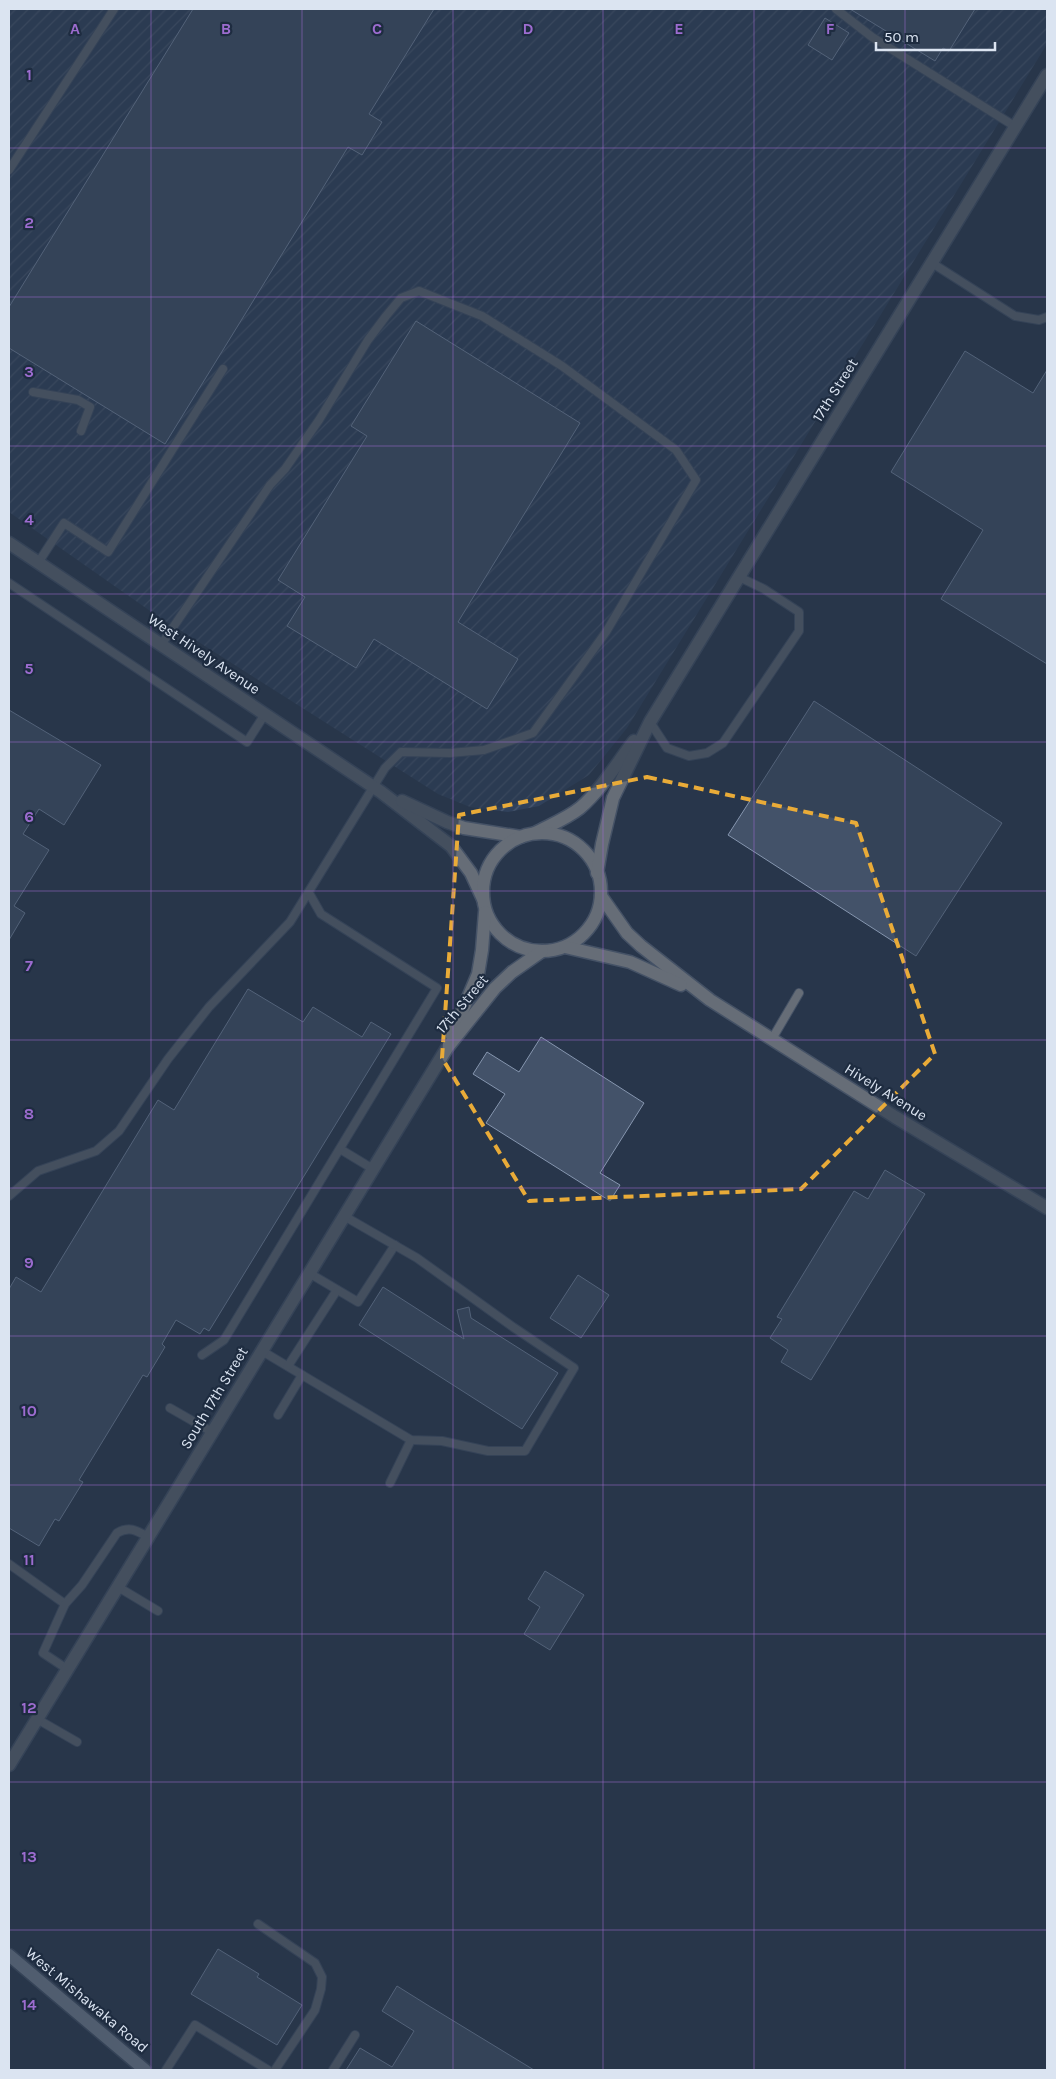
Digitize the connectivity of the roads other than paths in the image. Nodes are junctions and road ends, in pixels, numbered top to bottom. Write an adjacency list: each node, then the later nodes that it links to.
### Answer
1 (114, 9): 5 (lane)
2 (836, 9): 4 (lane)
3 (1047, 75): 4 (street, 17th Street)
4 (1016, 126): 6 (street, 17th Street)
5 (9, 170)
6 (932, 262): 7 (lane); 13 (street, 17th Street)
7 (1047, 317)
8 (223, 368): 12 (lane)
9 (33, 392): 10 (lane)
10 (81, 431)
11 (9, 543): 12 (street, West Hively Avenue)
12 (38, 563): 15 (street, West Hively Avenue)
13 (739, 577): 17 (street, 17th Street); 17 (lane)
14 (9, 584): 16 (lane)
15 (161, 645): 16 (street, West Hively Avenue); 18 (lane)
16 (265, 714): 18 (street, West Hively Avenue)
17 (650, 722): 19 (street, 17th Street); 20 (street, 17th Street)
18 (377, 789): 19 (street); 21 (lane); 23 (street)
19 (526, 836): 20 (street); 23 (street)
20 (597, 873): 22 (street)
21 (309, 893): 30 (lane); 32 (lane)
22 (601, 896): 24 (street); 27 (street, Hively Avenue)
23 (484, 904): 25 (street); 29 (street, 17th Street)
24 (565, 946): 25 (street); 27 (street, Hively Avenue)
25 (542, 951): 29 (street, 17th Street)
26 (799, 993): 28 (lane)
27 (710, 1000): 28 (street, Hively Avenue)
28 (772, 1039): 33 (street, Hively Avenue)
29 (447, 1048): 31 (street, South 17th Street)
30 (340, 1149): 31 (lane); 39 (lane)
31 (373, 1168): 34 (street, South 17th Street)
32 (9, 1196)
33 (1047, 1208)
34 (344, 1216): 35 (lane); 36 (street, South 17th Street)
35 (395, 1245): 37 (lane); 45 (lane)
36 (309, 1274): 37 (lane); 38 (street, South 17th Street)
37 (337, 1290): 40 (lane)
38 (262, 1350): 40 (lane); 44 (street, South 17th Street)
39 (202, 1355)
40 (288, 1366): 41 (lane)
41 (302, 1375): 43 (lane); 45 (lane)
42 (170, 1408): 44 (lane)
43 (278, 1415)
44 (212, 1432): 47 (street, South 17th Street)
45 (411, 1440): 46 (lane)
46 (390, 1482)
47 (148, 1537): 49 (street, South 17th Street); 50 (lane)
48 (9, 1564): 50 (lane)
49 (118, 1587): 51 (lane); 52 (street, South 17th Street)
50 (66, 1604): 52 (lane)
51 (158, 1611)
52 (67, 1669): 53 (street, South 17th Street)
53 (37, 1719): 54 (lane); 55 (street, South 17th Street)
54 (77, 1742)
55 (9, 1765)
56 (258, 1924): 62 (lane)
57 (9, 1955): 59 (main road, West Mishawaka Road)
58 (355, 2035): 63 (lane)
59 (145, 2070)
60 (166, 2070): 61 (lane)
61 (268, 2070)
62 (275, 2070)
63 (333, 2070)

